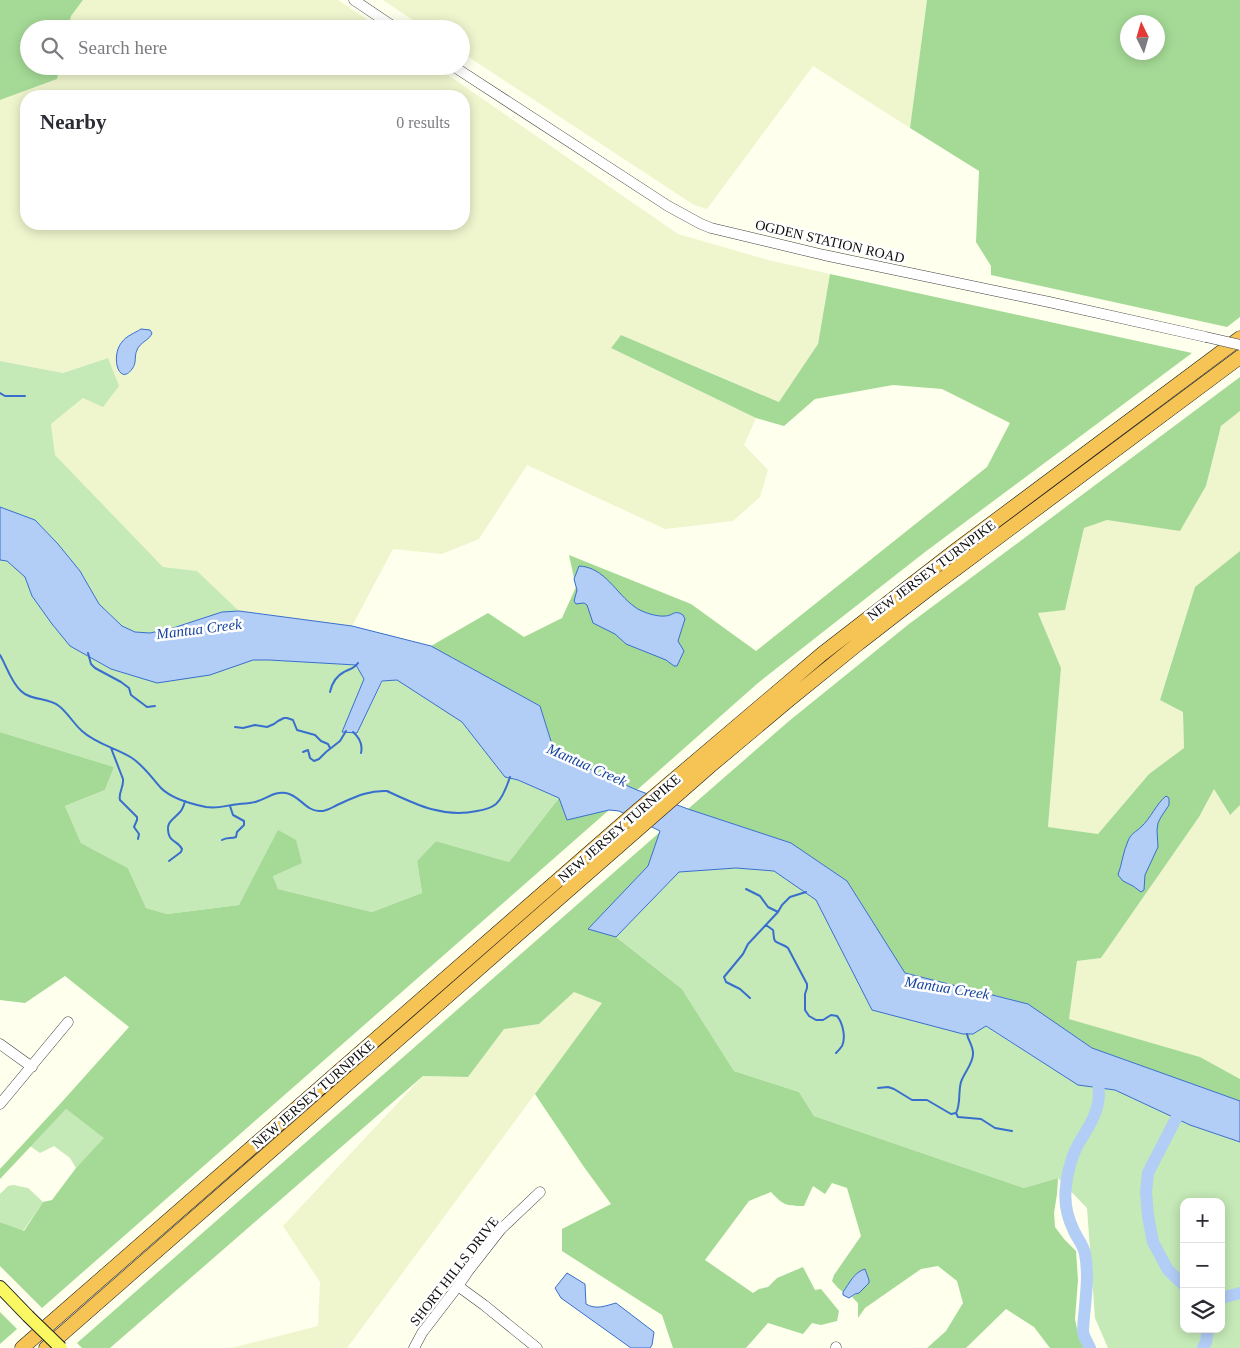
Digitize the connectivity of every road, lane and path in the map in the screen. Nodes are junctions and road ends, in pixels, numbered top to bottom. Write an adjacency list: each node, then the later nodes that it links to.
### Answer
1 (354, 0): 2 (street)
2 (384, 20)
3 (466, 75): 5 (street, OGDEN STATION ROAD, bridge)
4 (1240, 338): 14 (highway, NEW JERSEY TURNPIKE)
5 (1240, 345)
6 (1240, 357): 15 (highway, NEW JERSEY TURNPIKE)
7 (68, 1022): 9 (street)
8 (0, 1044): 9 (street)
9 (32, 1067): 10 (street)
10 (0, 1104)
11 (540, 1192): 12 (street, SHORT HILLS DRIVE)
12 (458, 1286): 17 (street, SHORT HILLS DRIVE); 18 (street)
13 (0, 1287): 16 (main road, bridge)
14 (22, 1348)
15 (46, 1348)
16 (61, 1348)
17 (414, 1348)
18 (537, 1348)

